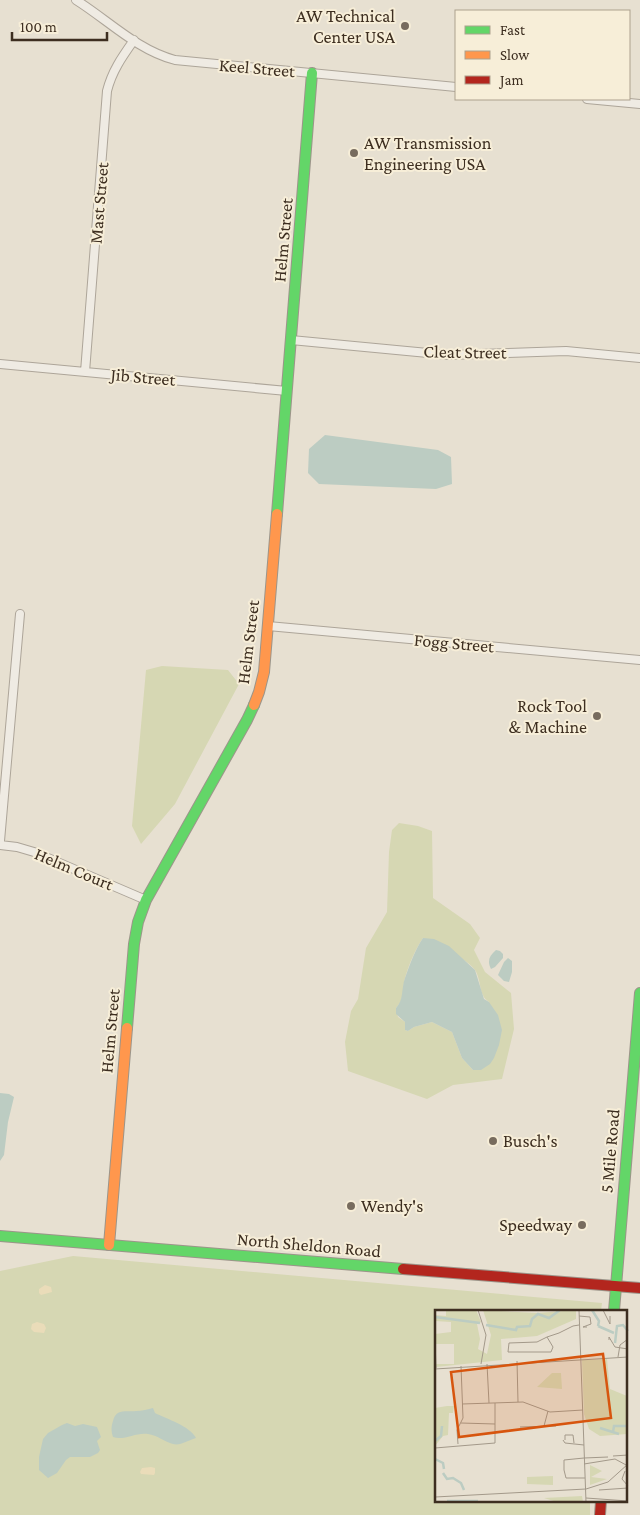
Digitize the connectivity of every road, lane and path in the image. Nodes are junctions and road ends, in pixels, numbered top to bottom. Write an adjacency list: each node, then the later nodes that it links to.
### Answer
1 (76, 0): 2 (street, Keel Street)
2 (134, 40): 3 (street, Keel Street); 10 (street, Mast Street)
3 (312, 73): 4 (street, Keel Street); 7 (street, Helm Street)
4 (455, 87)
5 (598, 100): 6 (street)
6 (640, 104)
7 (291, 340): 8 (street, Cleat Street); 11 (street, Helm Street)
8 (640, 358)
9 (0, 364): 10 (street, Jib Street)
10 (85, 372): 11 (street, Jib Street)
11 (287, 391): 13 (street, Helm Street)
12 (20, 614): 15 (street)
13 (268, 626): 14 (street, Fogg Street); 16 (street, Helm Street)
14 (640, 660)
15 (0, 843): 16 (street, Helm Court)
16 (146, 900): 19 (street, Helm Street)
17 (640, 993): 20 (street, 5 Mile Road)
18 (0, 1236): 19 (street, North Sheldon Road)
19 (109, 1245): 20 (street, North Sheldon Road)
20 (616, 1286): 21 (street, North Sheldon Road); 22 (street, 5 Mile Road)
21 (640, 1288)
22 (614, 1310)
23 (601, 1502): 24 (street)
24 (600, 1515)

